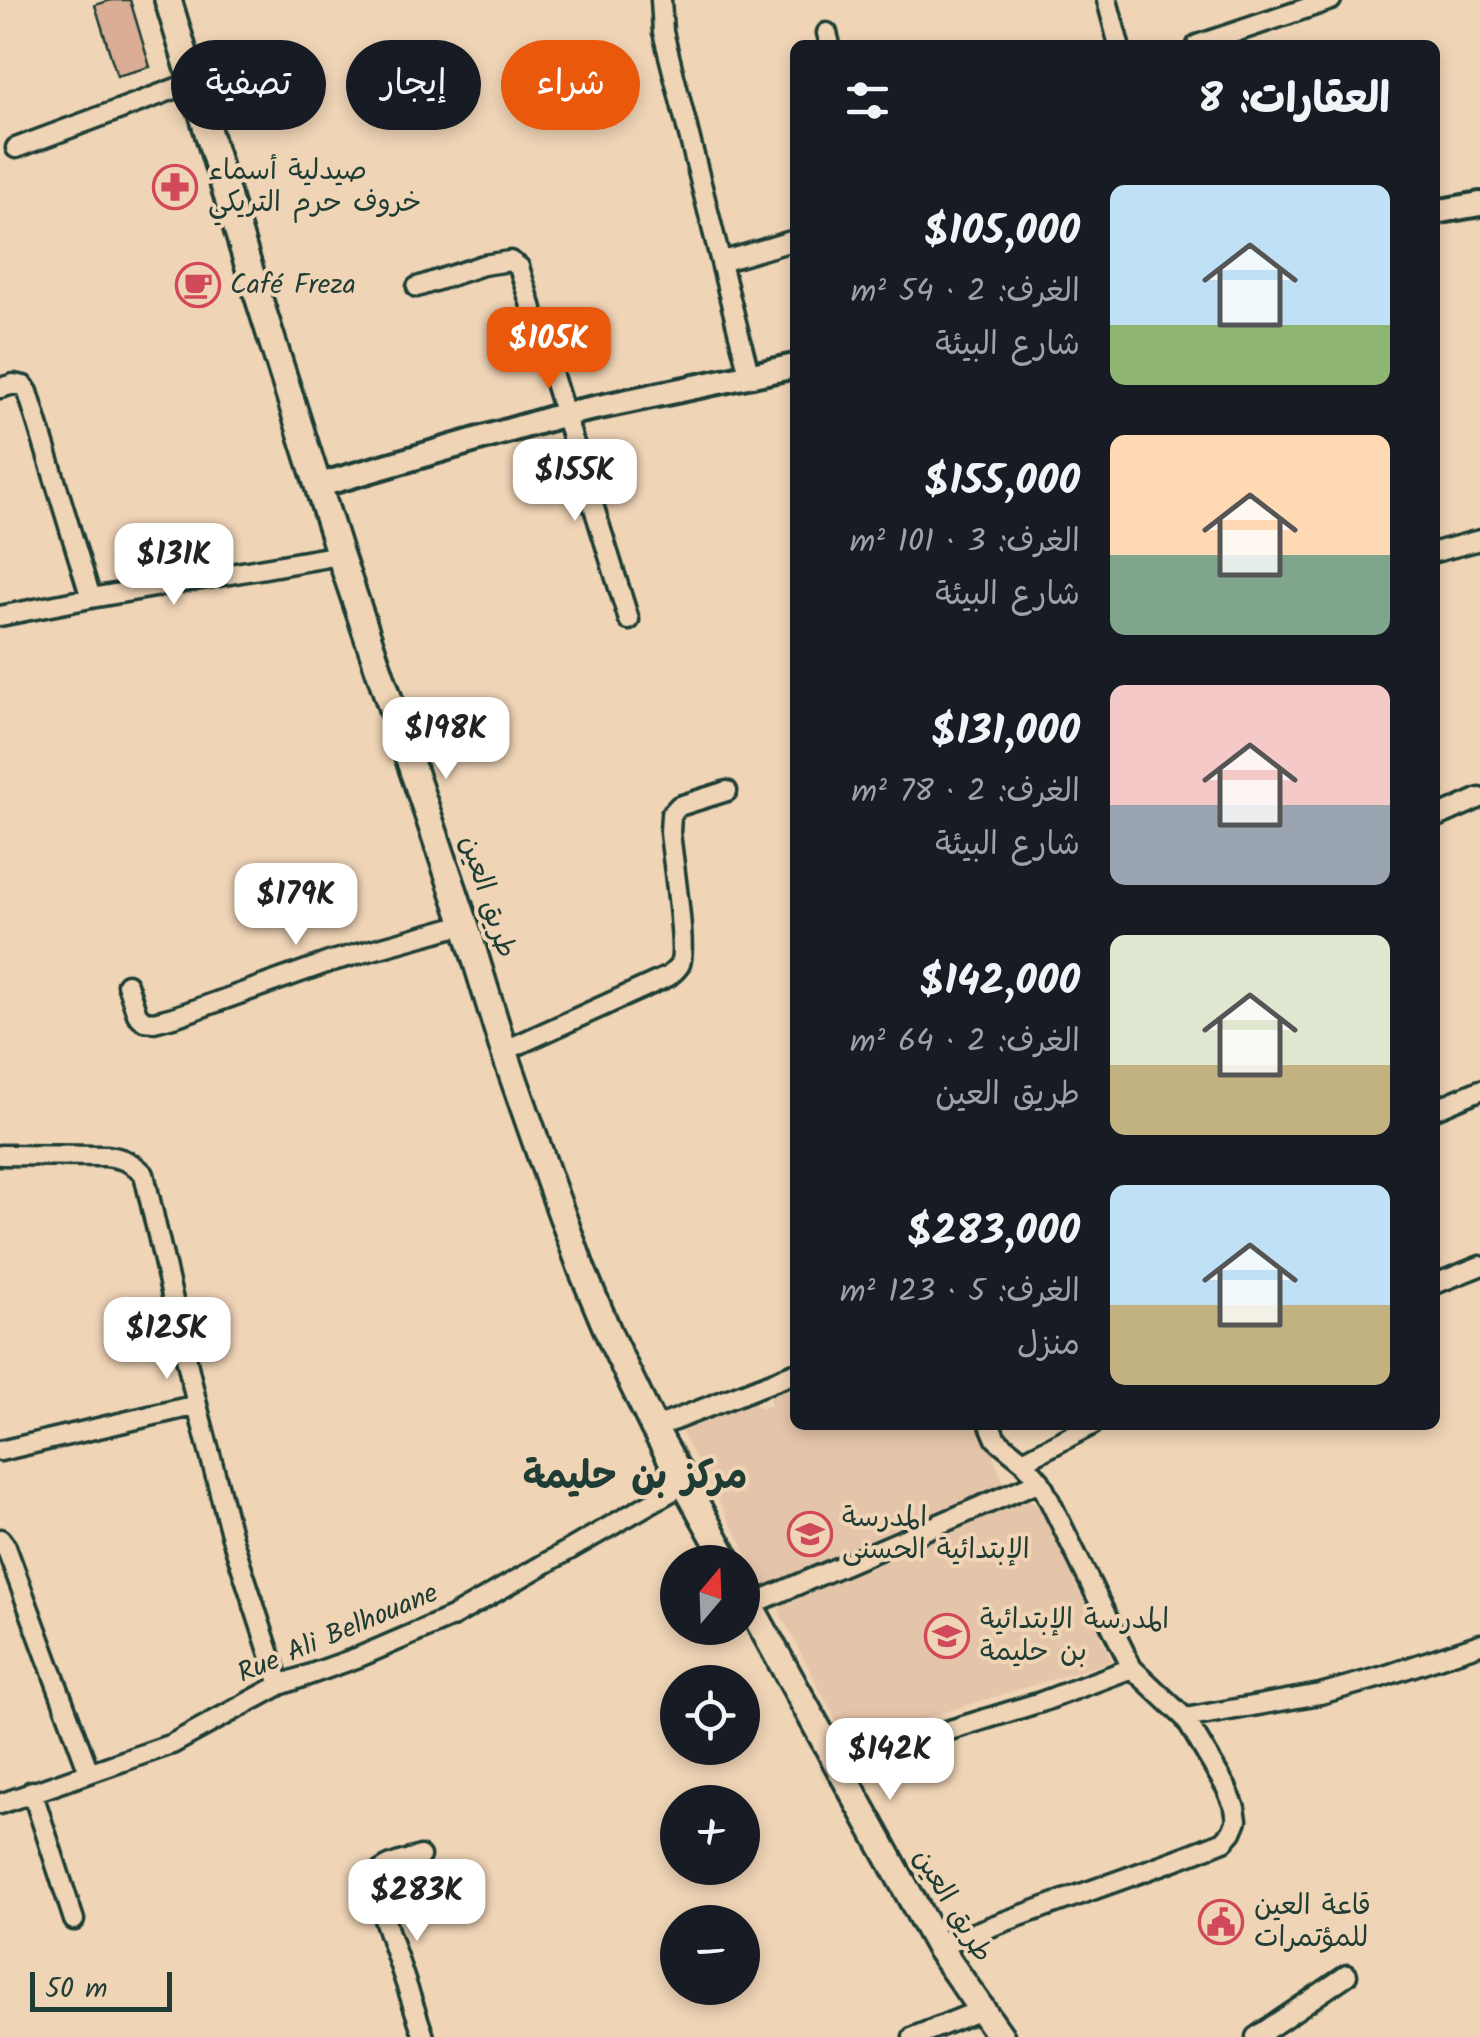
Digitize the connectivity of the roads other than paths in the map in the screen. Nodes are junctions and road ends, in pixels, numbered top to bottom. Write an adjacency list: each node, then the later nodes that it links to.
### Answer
1 (168, 0): 5 (main road, طريق العين)
2 (660, 0): 14 (street)
3 (1107, 0): 6 (street)
4 (1330, 0): 7 (street)
5 (180, 40)
6 (1118, 40)
7 (1212, 40)
8 (171, 90): 10 (street)
9 (208, 130): 20 (main road, طريق العين)
10 (16, 148)
11 (1480, 204): 12 (street)
12 (1440, 211)
13 (790, 241): 14 (street)
14 (721, 262): 17 (street)
15 (417, 287): 19 (street)
16 (790, 367): 17 (street)
17 (749, 374): 19 (street)
18 (0, 388): 24 (street)
19 (566, 414): 20 (street); 26 (street)
20 (320, 485): 23 (main road, طريق العين)
21 (1480, 540): 22 (street)
22 (1440, 551)
23 (340, 555): 24 (street); 30 (main road, طريق العين)
24 (91, 598): 25 (street)
25 (0, 616)
26 (629, 620)
27 (728, 792): 32 (street)
28 (1480, 798): 29 (street)
29 (1440, 816)
30 (465, 924): 31 (street); 32 (main road, طريق العين)
31 (127, 984)
32 (504, 1051): 40 (main road, طريق العين)
33 (1480, 1090): 34 (street)
34 (1440, 1107)
35 (0, 1156): 39 (street)
36 (1480, 1266): 37 (street)
37 (1440, 1282)
38 (790, 1374): 40 (street)
39 (196, 1405): 43 (street); 53 (street)
40 (654, 1428): 46 (main road, طريق العين)
41 (992, 1430): 44 (street)
42 (1082, 1430): 44 (street)
43 (0, 1451)
44 (1023, 1461): 45 (street)
45 (1040, 1480): 49 (street); 52 (street)
46 (684, 1484): 48 (main road, طريق العين); 53 (street, Rue Ali Belhouane)
47 (0, 1540): 56 (street)
48 (718, 1545)
49 (760, 1592)
50 (760, 1624): 55 (main road, طريق العين)
51 (1480, 1644): 54 (street)
52 (1132, 1668): 54 (street); 55 (street)
53 (280, 1685): 56 (street, Rue Ali Belhouane)
54 (1185, 1718): 61 (street)
55 (840, 1770): 61 (main road, طريق العين)
56 (89, 1772): 57 (street, Rue Ali Belhouane)
57 (32, 1792): 58 (street, Rue Ali Belhouane); 60 (street)
58 (0, 1804)
59 (420, 1856): 64 (street)
60 (74, 1920)
61 (938, 1947): 63 (main road, طريق العين)
62 (1347, 1976): 67 (street)
63 (982, 2010): 65 (street); 66 (main road, طريق العين)
64 (424, 2037)
65 (913, 2037)
66 (1001, 2037)
67 (1256, 2037)

